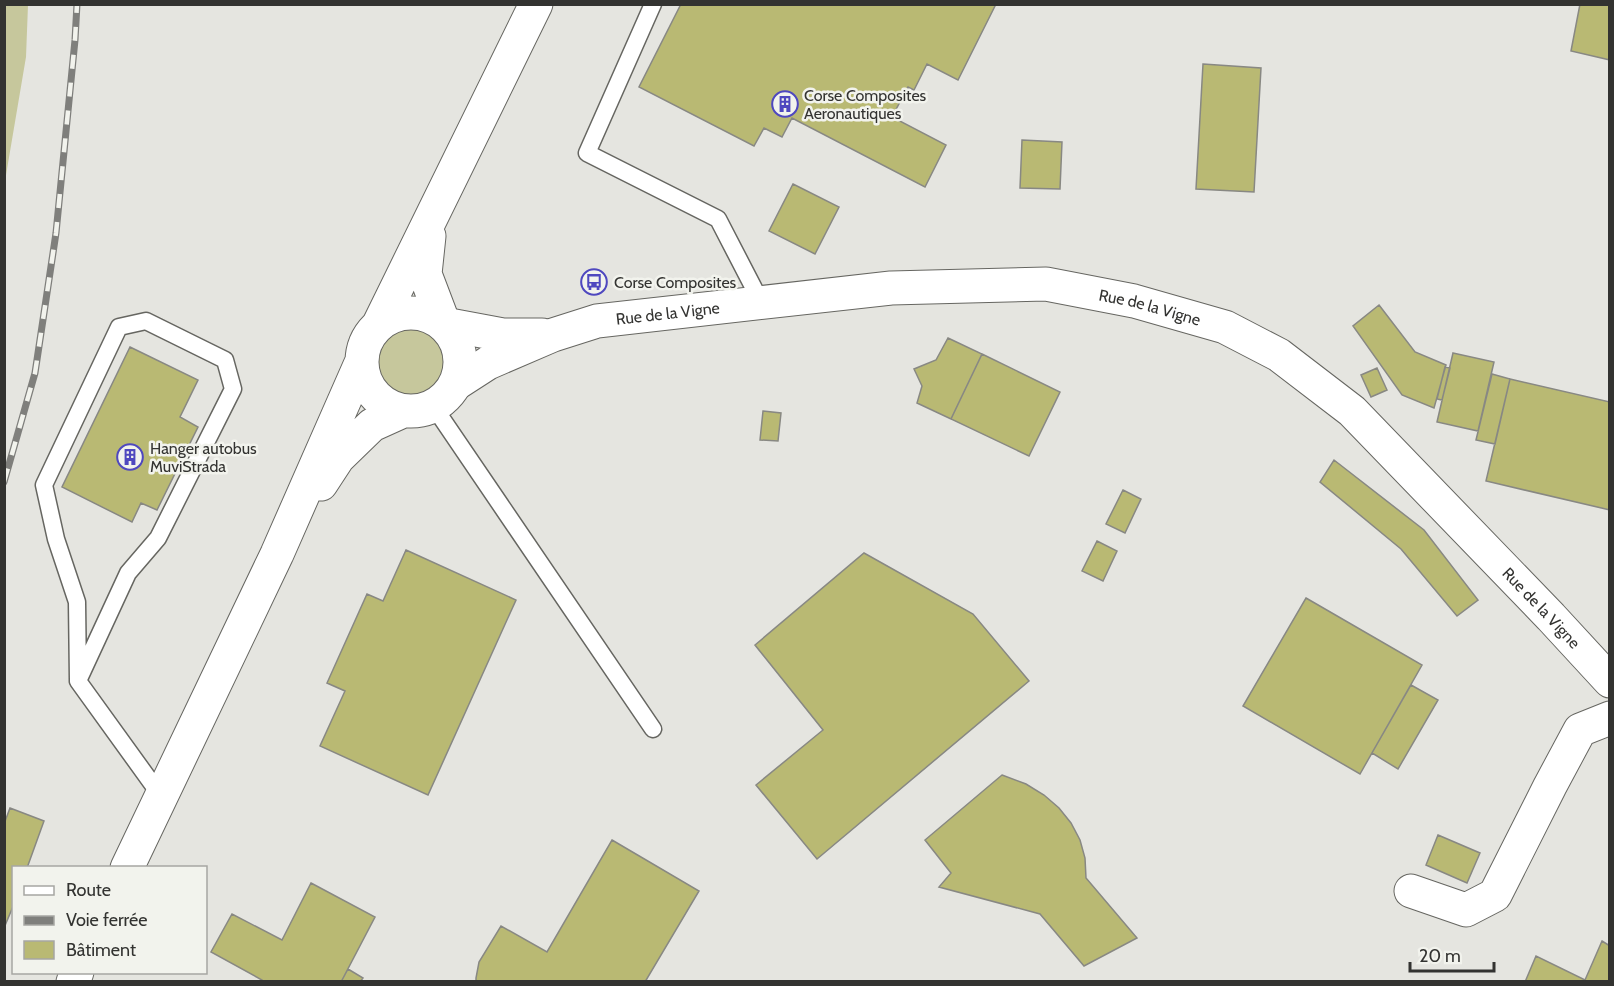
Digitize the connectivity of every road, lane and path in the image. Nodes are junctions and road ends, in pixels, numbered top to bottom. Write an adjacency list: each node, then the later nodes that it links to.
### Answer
1 (536, 4): 3 (street)
2 (653, 4): 4 (lane)
3 (432, 219): 5 (street); 6 (street)
4 (761, 302): 7 (street, Rue de la Vigne); 14 (street, Rue de la Vigne)
5 (379, 324): 6 (street); 8 (street)
6 (444, 324): 7 (street, Rue de la Vigne); 9 (street)
7 (553, 335): 9 (street, Rue de la Vigne)
8 (361, 363): 11 (street); 12 (street)
9 (457, 383): 10 (street)
10 (434, 407): 11 (street); 16 (lane)
11 (403, 411): 12 (street)
12 (277, 554): 17 (street)
13 (78, 681): 13 (lane); 17 (lane)
14 (1610, 681)
15 (1610, 718): 19 (street)
16 (653, 729)
17 (161, 796): 18 (street)
18 (127, 866)
19 (1410, 891)

